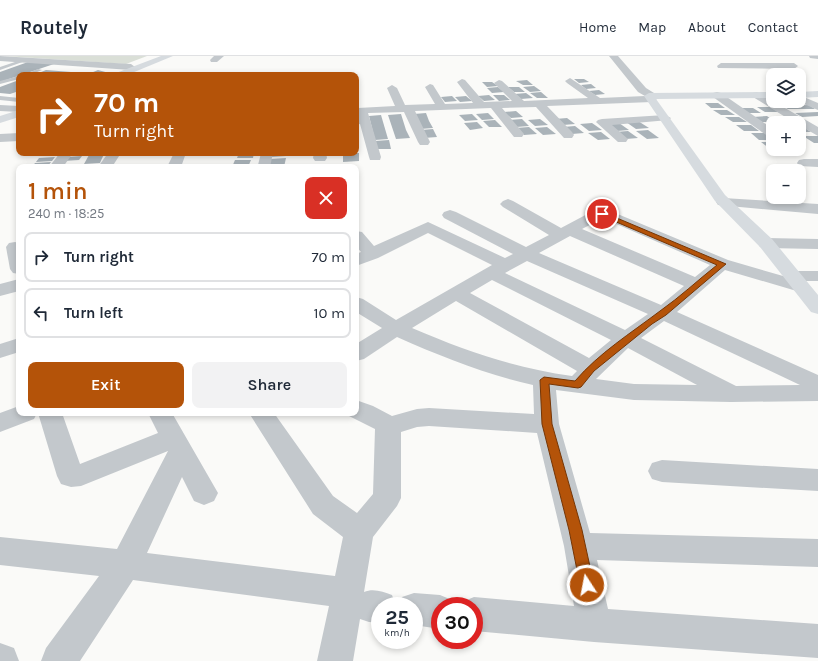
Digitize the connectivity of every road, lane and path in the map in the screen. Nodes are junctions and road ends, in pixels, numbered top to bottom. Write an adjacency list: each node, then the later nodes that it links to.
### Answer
1 (159, 56): 13 (street)
2 (169, 56): 19 (street)
3 (613, 56): 32 (street)
4 (619, 56): 32 (street)
5 (813, 56): 6 (street)
6 (818, 56)
7 (0, 58): 8 (street)
8 (26, 60): 13 (street); 15 (lane)
9 (721, 66): 10 (street)
10 (735, 66): 11 (street); 20 (street)
11 (766, 66): 12 (street); 14 (street)
12 (794, 66)
13 (131, 67): 18 (street)
14 (770, 68)
15 (0, 69)
16 (40, 70): 17 (lane)
17 (34, 72)
18 (118, 72)
19 (128, 72)
20 (748, 74)
21 (16, 78): 24 (lane)
22 (570, 81): 39 (street)
23 (462, 82): 43 (street)
24 (0, 83)
25 (499, 83): 42 (street)
26 (392, 88): 48 (street)
27 (430, 88): 45 (street)
28 (806, 89): 31 (street)
29 (766, 93): 35 (street)
30 (549, 94): 40 (street)
31 (816, 94): 33 (street)
32 (650, 95): 34 (street); 39 (street); 54 (street)
33 (806, 95)
34 (717, 96): 35 (street); 56 (street)
35 (757, 96): 57 (street)
36 (0, 98): 37 (lane)
37 (16, 100)
38 (806, 100): 46 (street)
39 (598, 101): 40 (street)
40 (559, 102): 41 (street)
41 (538, 103): 42 (street); 59 (street)
42 (521, 104): 44 (street)
43 (481, 105): 44 (street); 45 (street)
44 (494, 105): 58 (street)
45 (442, 107): 48 (street)
46 (818, 107)
47 (0, 108): 49 (street)
48 (404, 108): 51 (street); 63 (street)
49 (16, 109)
50 (16, 110): 53 (street)
51 (360, 113): 65 (street)
52 (16, 114): 55 (street)
53 (0, 116)
54 (665, 118): 62 (street); 69 (street)
55 (0, 120)
56 (766, 129)
57 (818, 132)
58 (518, 134)
59 (568, 135)
60 (16, 137): 61 (street)
61 (0, 138)
62 (622, 139)
63 (424, 142)
64 (65, 156): 68 (street)
65 (375, 157)
66 (804, 163): 67 (street)
67 (818, 163)
68 (58, 164)
69 (720, 198): 71 (street); 75 (street)
70 (508, 204): 73 (street)
71 (818, 209)
72 (450, 215): 79 (street)
73 (566, 232): 79 (street); 82 (street); 86 (street)
74 (359, 239): 78 (street)
75 (766, 243): 76 (street); 85 (street)
76 (818, 244)
77 (11, 248): 81 (street)
78 (372, 254): 80 (street); 83 (street)
79 (526, 254): 83 (street); 92 (street)
80 (359, 260)
81 (16, 261)
82 (722, 264): 85 (street); 86 (street)
83 (499, 269): 89 (street); 94 (street)
84 (818, 276): 85 (street)
85 (796, 281): 91 (street)
86 (698, 285): 92 (street)
87 (16, 287): 88 (street)
88 (0, 290)
89 (456, 293): 93 (street); 98 (street)
90 (359, 305): 93 (street)
91 (818, 308)
92 (663, 314): 94 (street); 100 (street)
93 (395, 328): 97 (street); 99 (street)
94 (627, 339): 98 (street); 102 (street)
95 (16, 346): 96 (street)
96 (0, 351)
97 (359, 352)
98 (584, 376): 99 (street); 102 (street)
99 (544, 380): 109 (street)
100 (818, 384)
101 (818, 393): 102 (street)
102 (731, 394)
103 (359, 410): 110 (street)
104 (18, 416): 108 (street)
105 (51, 416): 111 (street)
106 (162, 416): 111 (street)
107 (263, 416): 115 (street)
108 (0, 423)
109 (547, 424): 110 (street); 116 (street)
110 (390, 426): 115 (street)
111 (177, 444): 114 (street); 119 (street)
112 (662, 471): 113 (street)
113 (818, 480)
114 (204, 493)
115 (359, 532): 120 (street)
116 (579, 546): 118 (street); 122 (street)
117 (0, 550): 119 (street)
118 (818, 553)
119 (126, 564): 120 (street); 124 (street)
120 (365, 602): 125 (street)
121 (483, 615): 122 (street)
122 (594, 625): 123 (street)
123 (818, 641)
124 (59, 661)
125 (335, 661)

